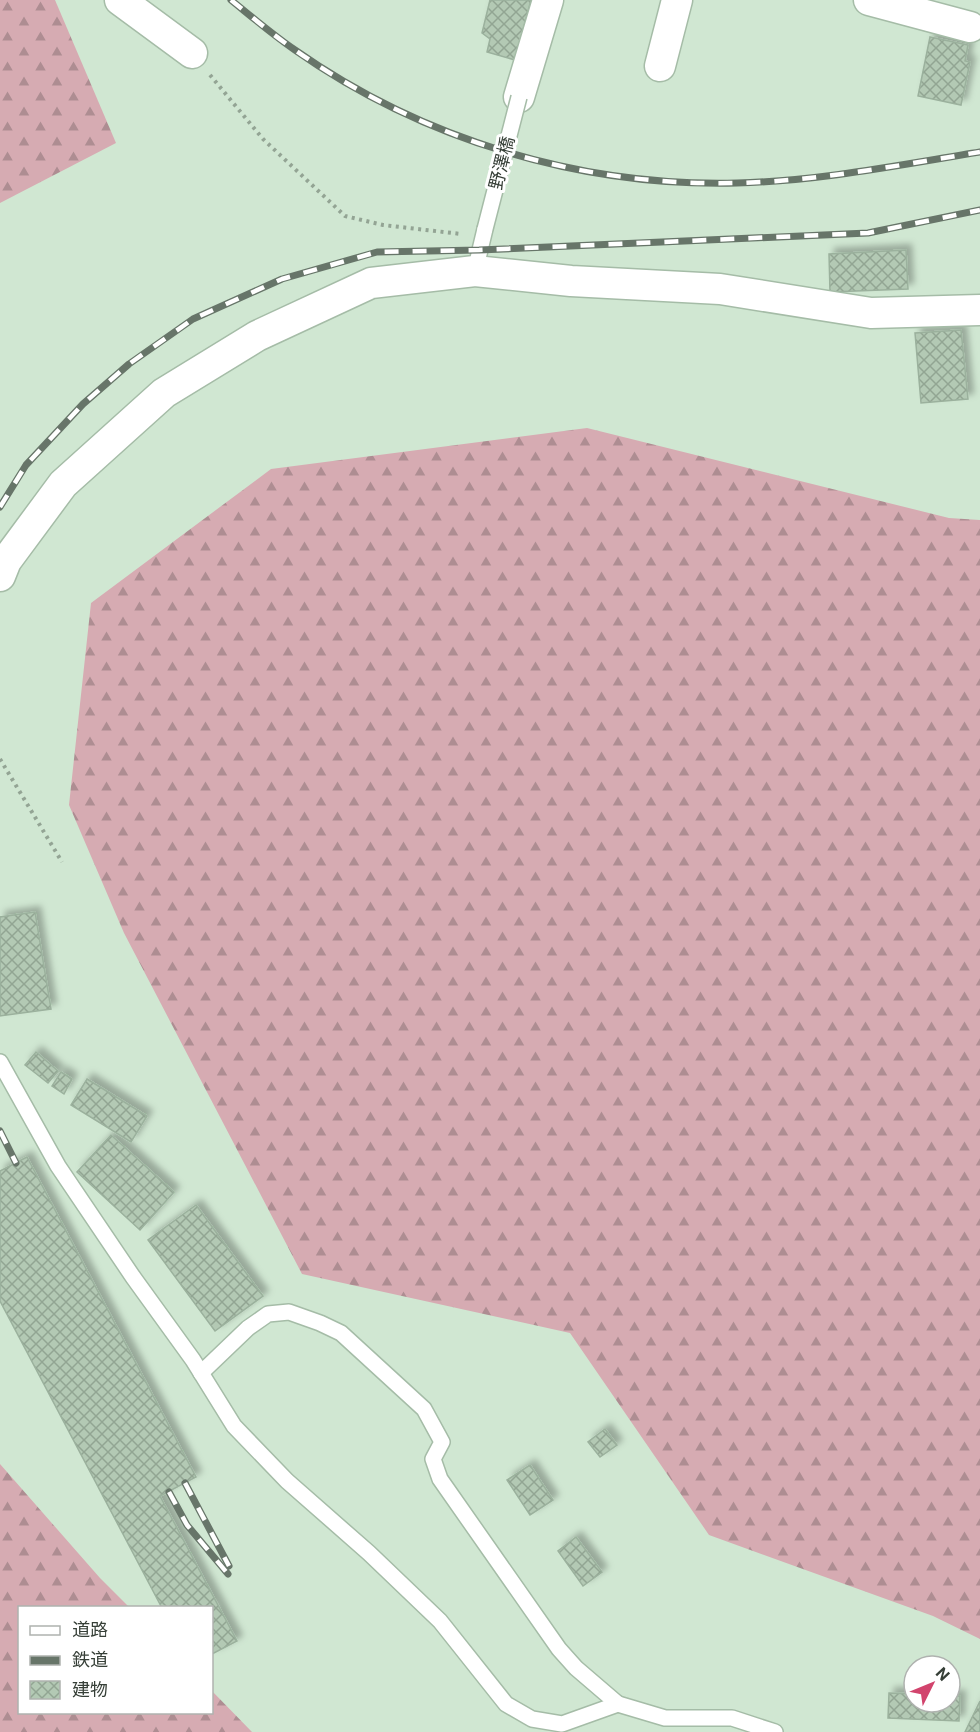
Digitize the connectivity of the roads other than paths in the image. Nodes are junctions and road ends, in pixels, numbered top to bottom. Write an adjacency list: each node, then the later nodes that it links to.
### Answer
1 (120, 0): 6 (street)
2 (548, 0): 8 (street)
3 (677, 0): 7 (street)
4 (869, 0): 5 (street)
5 (970, 27)
6 (192, 53)
7 (660, 66)
8 (519, 97): 9 (lane, 野澤橋, bridge)
9 (475, 272): 10 (street); 11 (street)
10 (980, 310)
11 (0, 576)
12 (0, 1062): 13 (lane)
13 (201, 1373): 14 (lane); 14 (lane)
14 (618, 1704): 15 (lane)
15 (775, 1732)

